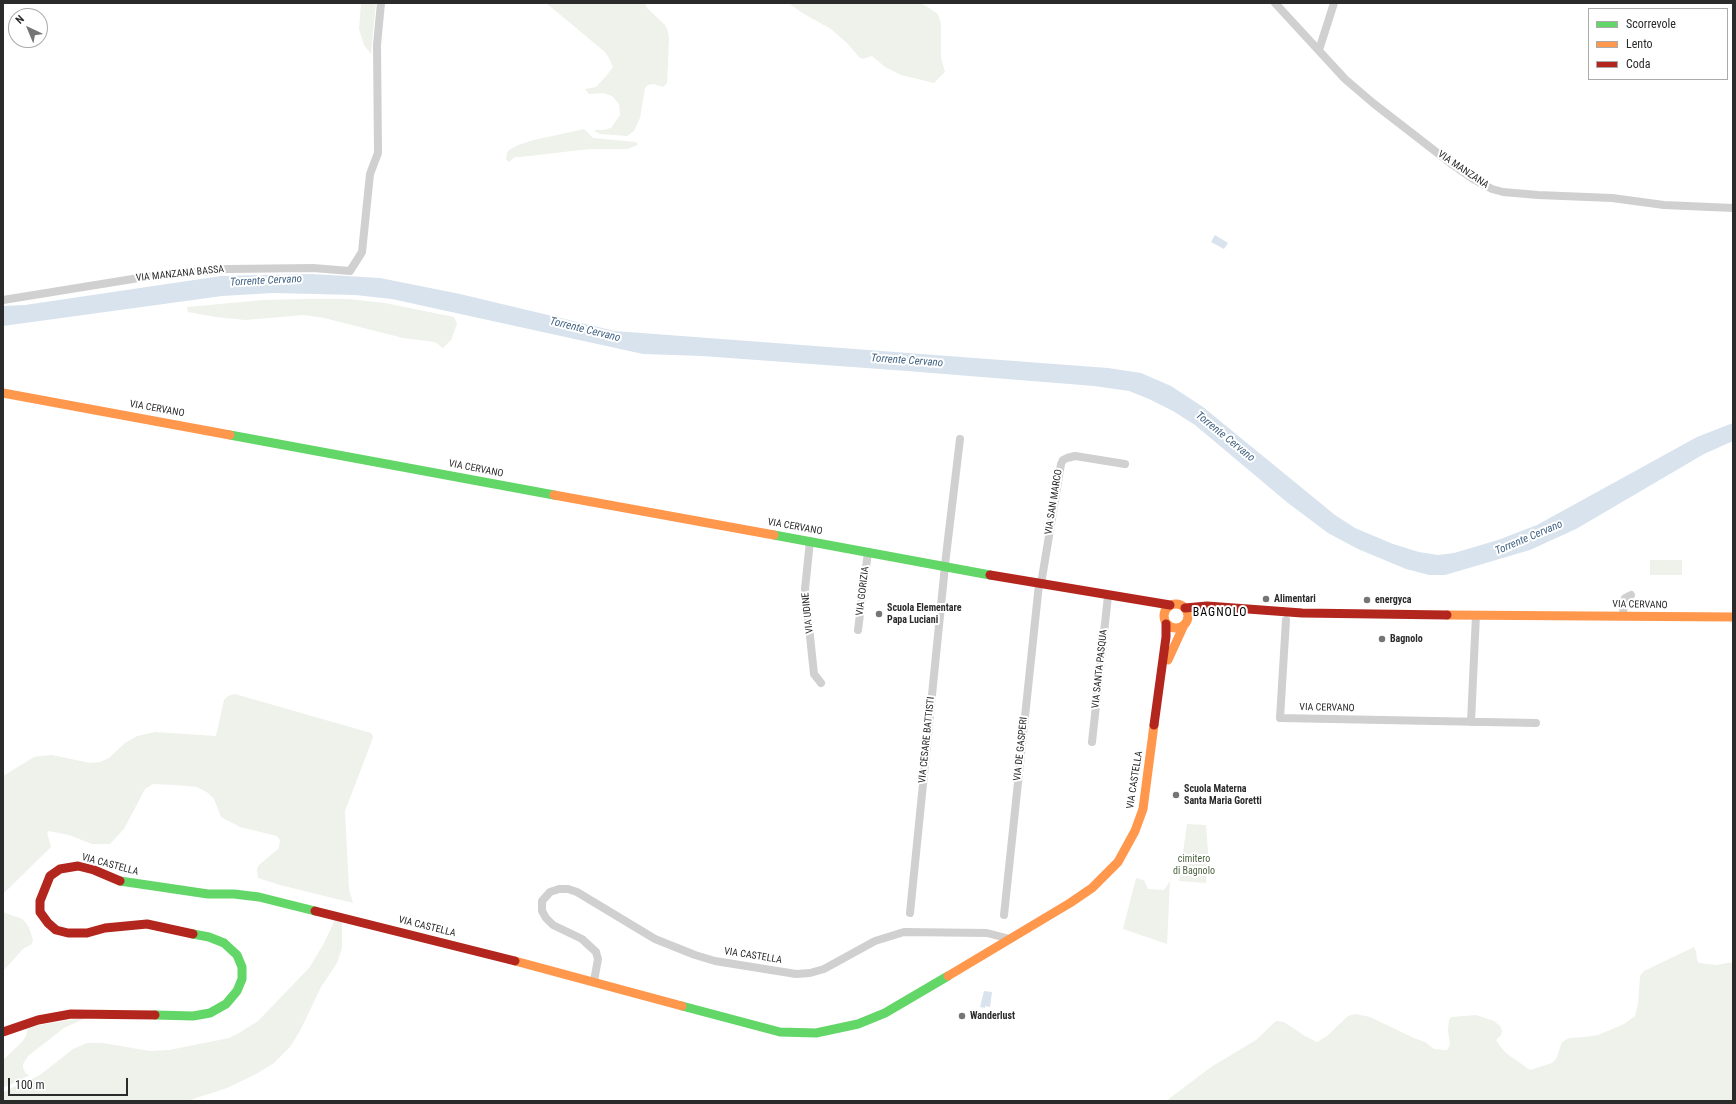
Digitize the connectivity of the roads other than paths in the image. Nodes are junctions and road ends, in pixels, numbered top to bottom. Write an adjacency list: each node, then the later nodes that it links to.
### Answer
1 (381, 3): 6 (street, VIA MANZANA BASSA)
2 (1275, 3): 4 (street, VIA MANZANA)
3 (1334, 3): 4 (street)
4 (1319, 50): 5 (street, VIA MANZANA)
5 (1733, 208)
6 (3, 300)
7 (3, 393): 10 (main road, VIA CERVANO)
8 (960, 439): 12 (street)
9 (1125, 464): 13 (street, VIA SAN MARCO)
10 (810, 541): 11 (main road, VIA CERVANO); 27 (street, VIA UDINE)
11 (868, 552): 12 (main road, VIA CERVANO); 26 (street, VIA GORIZIA)
12 (945, 566): 13 (main road, VIA CERVANO); 32 (street, VIA CESARE BATTISTI)
13 (1040, 584): 15 (main road, VIA CERVANO); 33 (street, VIA DE GASPERI)
14 (1631, 595): 21 (street)
15 (1108, 596): 16 (main road, VIA CERVANO); 31 (street, VIA SANTA PASQUA)
16 (1139, 600): 17 (main road, VIA CERVANO); 24 (main road)
17 (1170, 605): 19 (main road); 24 (main road)
18 (1218, 607): 19 (main road, VIA CERVANO); 20 (main road, VIA CERVANO); 25 (main road)
19 (1185, 608): 25 (main road)
20 (1476, 615): 21 (main road, VIA CERVANO); 29 (street)
21 (1623, 616): 22 (main road, VIA CERVANO)
22 (1733, 617)
23 (1286, 620): 29 (street, VIA CERVANO)
24 (1165, 621): 25 (main road); 28 (main road)
25 (1185, 623): 28 (main road)
26 (858, 630)
27 (821, 683)
28 (1160, 683): 34 (main road, VIA CASTELLA)
29 (1471, 722): 30 (street, VIA CERVANO)
30 (1536, 722)
31 (1092, 742)
32 (910, 913)
33 (1004, 915)
34 (1010, 939): 35 (main road, VIA CASTELLA); 35 (street, VIA CASTELLA)
35 (594, 981): 36 (main road, VIA CASTELLA)
36 (3, 1032)

